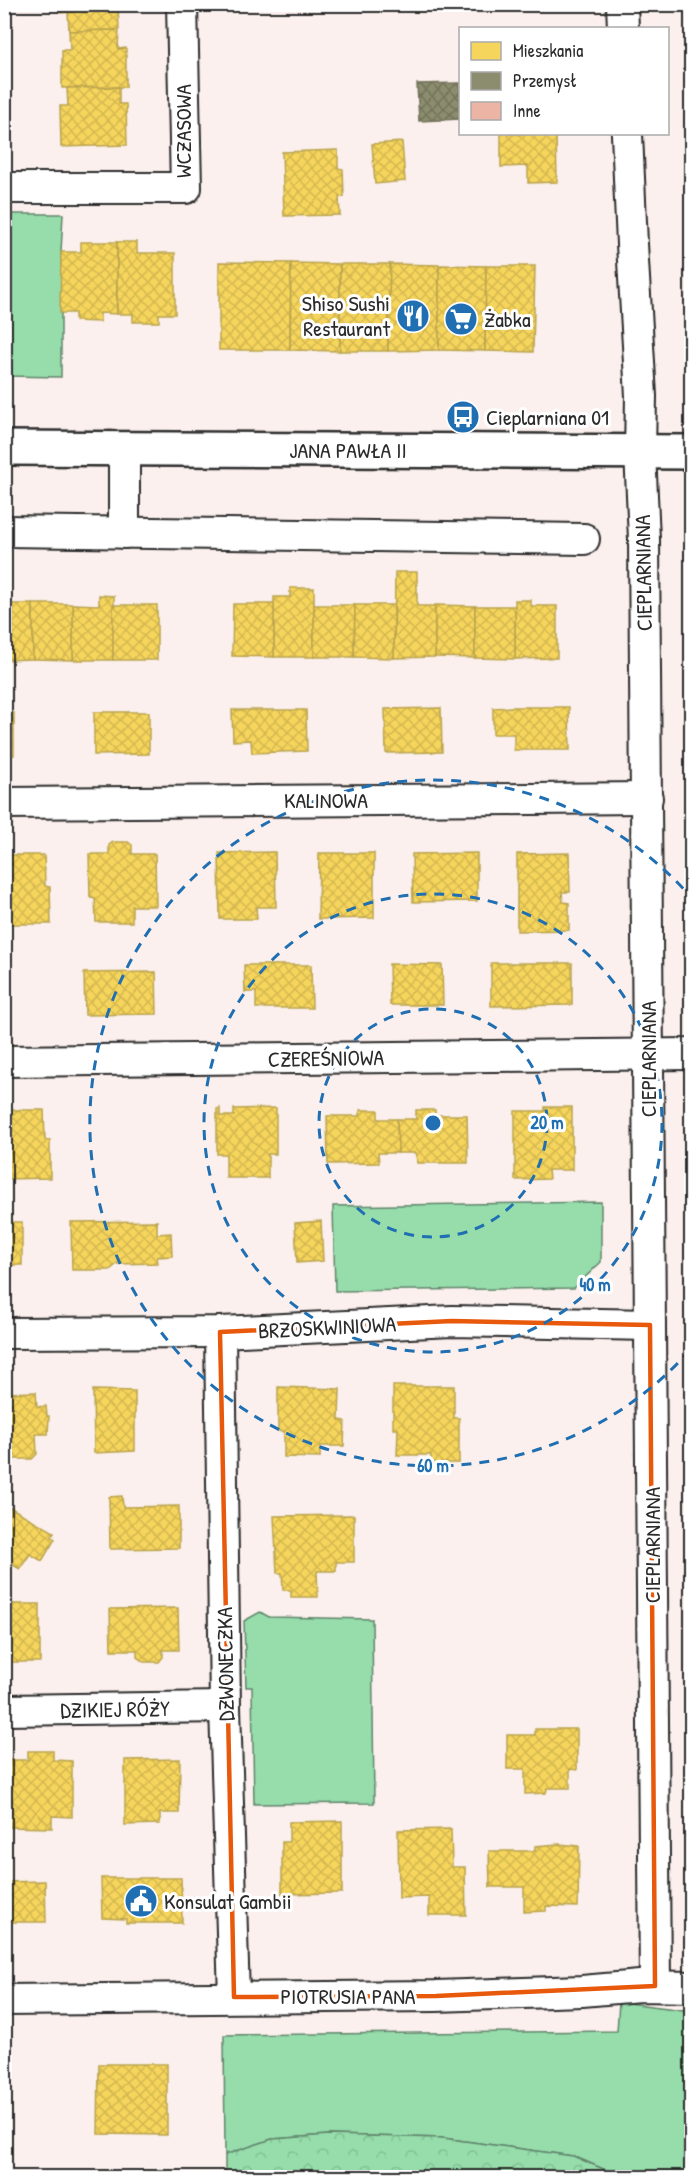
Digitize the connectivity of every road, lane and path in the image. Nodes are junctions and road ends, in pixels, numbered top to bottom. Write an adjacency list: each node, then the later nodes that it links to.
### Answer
1 (182, 4): 5 (street, WCZASOWA)
2 (622, 4): 3 (street)
3 (623, 27)
4 (627, 135): 8 (street, CIEPLARNIANA)
5 (4, 189)
6 (4, 448): 7 (street, JANA PAWŁA II)
7 (124, 449): 8 (street, JANA PAWŁA II); 11 (street)
8 (640, 452): 9 (street, JANA PAWŁA II); 13 (street, CIEPLARNIANA)
9 (692, 452)
10 (4, 531): 11 (street)
11 (124, 533): 12 (street)
12 (584, 539)
13 (647, 798): 14 (street, KALINOWA); 15 (street, CIEPLARNIANA)
14 (4, 803)
15 (648, 1054): 16 (street, CZEREŚNIOWA); 17 (street, CZEREŚNIOWA); 18 (street, CIEPLARNIANA)
16 (692, 1054)
17 (4, 1061)
18 (650, 1325): 19 (street, BRZOSKWINIOWA); 23 (street, CIEPLARNIANA)
19 (220, 1332): 20 (street, BRZOSKWINIOWA); 21 (street, DZWONECZKA)
20 (4, 1333)
21 (225, 1707): 22 (street, DZIKIEJ RÓŻY); 25 (street, DZWONECZKA)
22 (4, 1710)
23 (655, 1986): 24 (street, PIOTRUSIA PANA); 25 (street, PIOTRUSIA PANA)
24 (692, 1987)
25 (234, 1997): 26 (street, PIOTRUSIA PANA)
26 (4, 2000)

